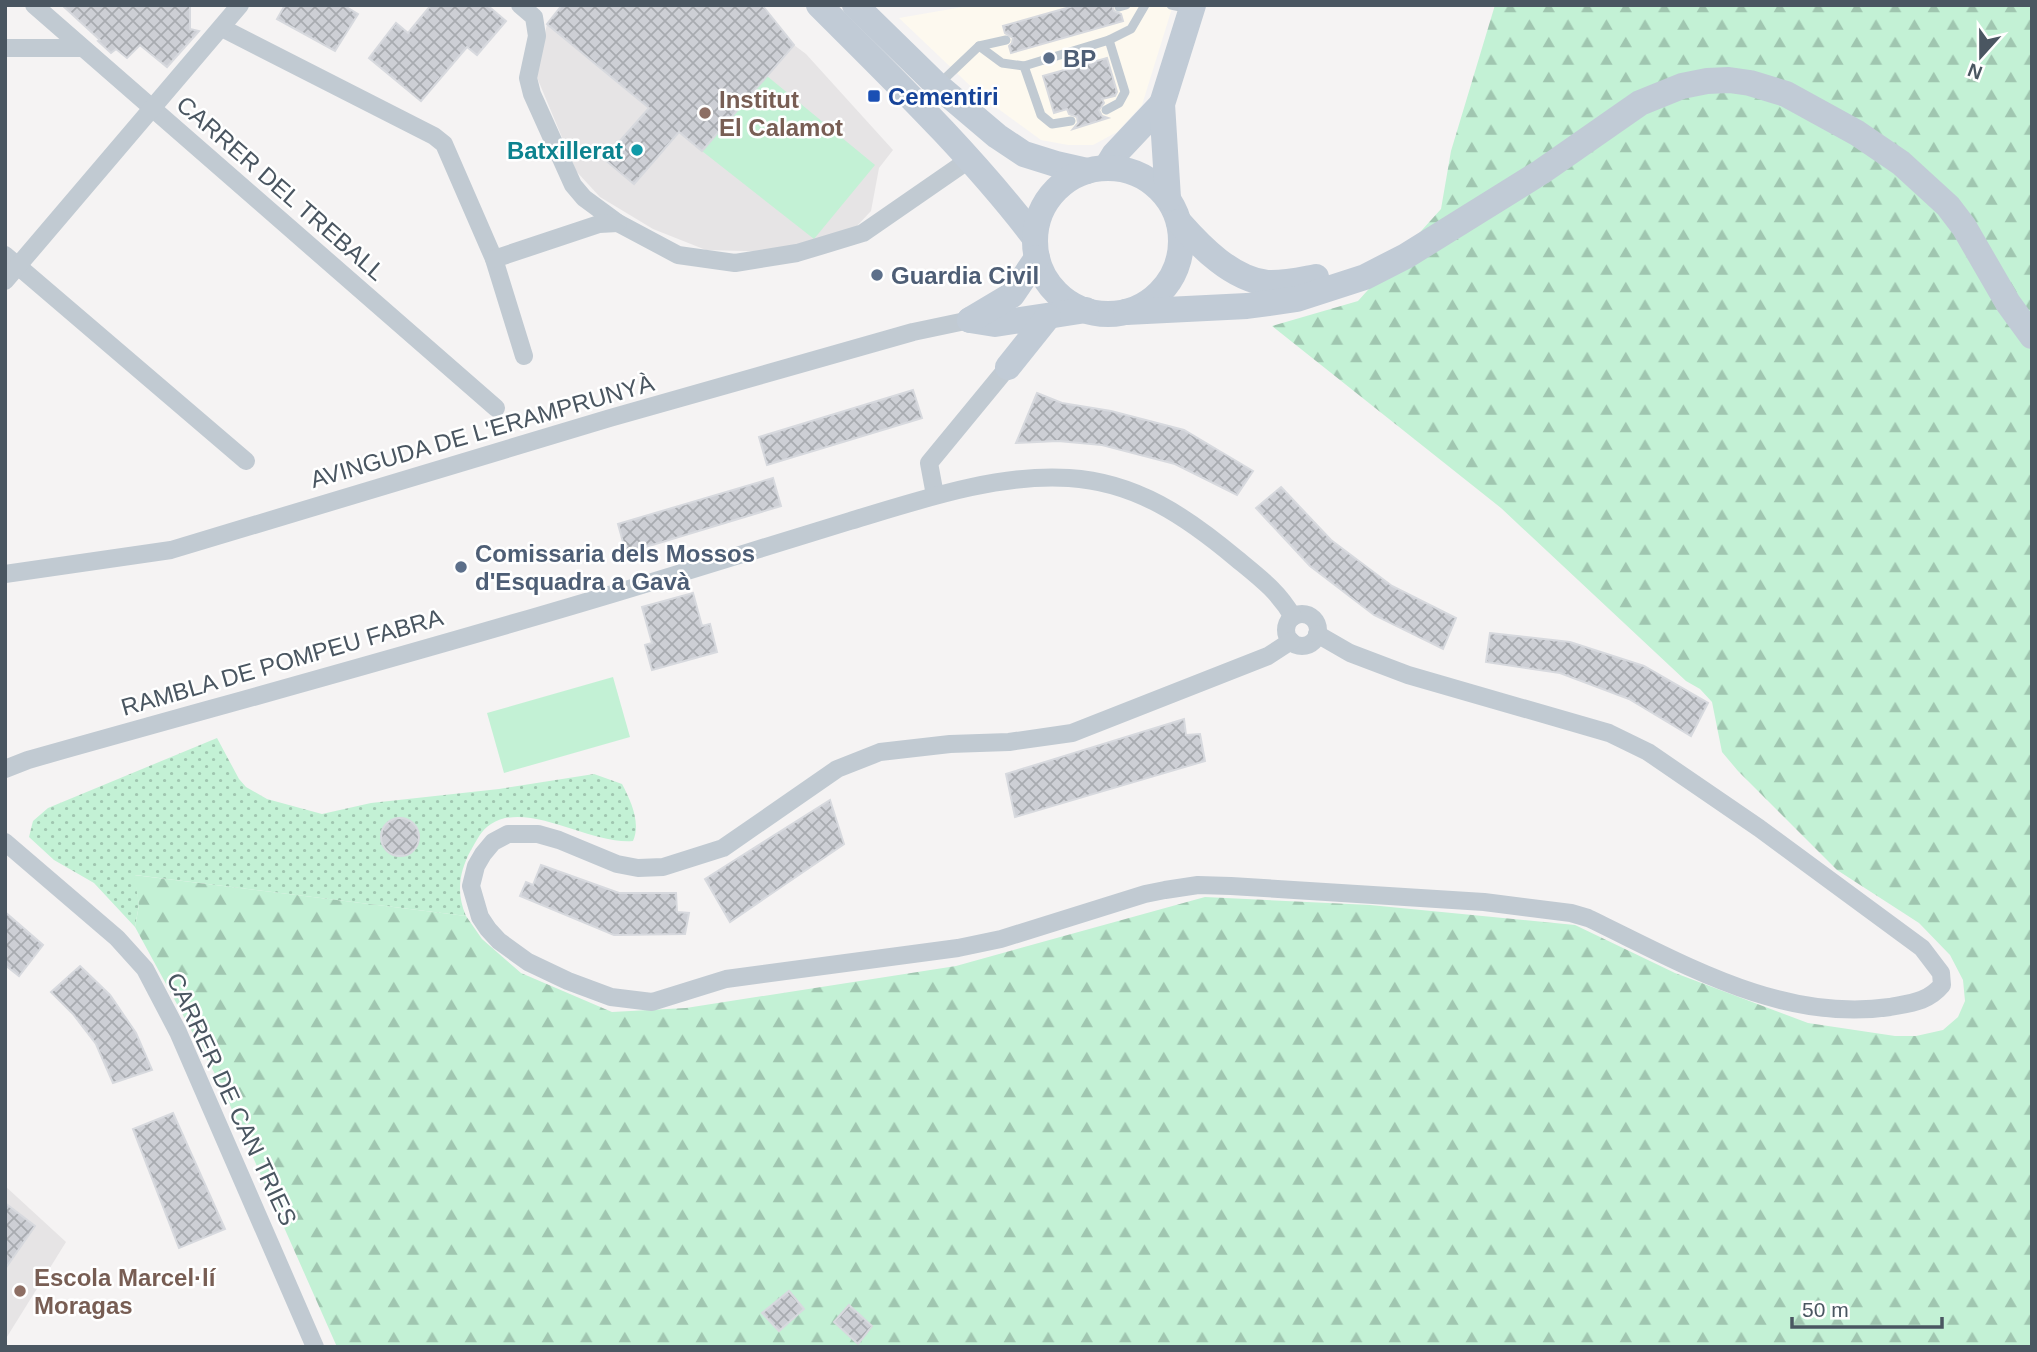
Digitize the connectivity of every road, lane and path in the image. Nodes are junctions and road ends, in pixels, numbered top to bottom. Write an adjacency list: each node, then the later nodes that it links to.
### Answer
1 (34, 5): 13 (street, CARRER DEL TREBALL)
2 (240, 5): 8 (street)
3 (520, 5): 23 (street)
4 (819, 5): 20 (main road)
5 (855, 5): 15 (main road)
6 (1145, 5): 10 (lane)
7 (1185, 7): 16 (main road)
8 (222, 28): 17 (street); 25 (street)
9 (1006, 40): 11 (lane)
10 (1109, 40): 14 (lane); 18 (lane)
11 (979, 46): 14 (lane); 15 (lane)
12 (5, 48): 13 (street)
13 (82, 48): 17 (street, CARRER DEL TREBALL)
14 (1024, 66): 19 (lane)
15 (937, 86): 21 (main road)
16 (1162, 104): 21 (main road); 22 (main road)
17 (152, 109): 26 (street); 36 (street, CARRER DEL TREBALL)
18 (1106, 110)
19 (1071, 121)
20 (970, 159): 23 (street); 24 (main road)
21 (1097, 169): 22 (main road); 24 (main road)
22 (1173, 210): 29 (main road); 30 (main road)
23 (618, 223): 25 (street)
24 (1036, 248): 28 (main road); 32 (main road)
25 (494, 259): 34 (street)
26 (12, 261): 27 (street); 37 (street)
27 (5, 281)
28 (1086, 310): 29 (main road); 31 (main road)
29 (1126, 312): 33 (main road)
30 (2032, 316)
31 (1048, 317): 32 (main road); 35 (main road)
32 (983, 322): 35 (main road); 39 (street, AVINGUDA DE L'ERAMPRUNYÀ)
33 (2032, 336)
34 (524, 356)
35 (1008, 367): 38 (street)
36 (496, 408)
37 (246, 461)
38 (935, 495): 40 (street, RAMBLA DE POMPEU FABRA); 43 (street, RAMBLA DE POMPEU FABRA)
39 (5, 574)
40 (1293, 617): 41 (street); 42 (street)
41 (1317, 634): 42 (street); 42 (street)
42 (1291, 641)
43 (5, 769)
44 (5, 842): 45 (street, CARRER DE CAN TRIES)
45 (316, 1347)

